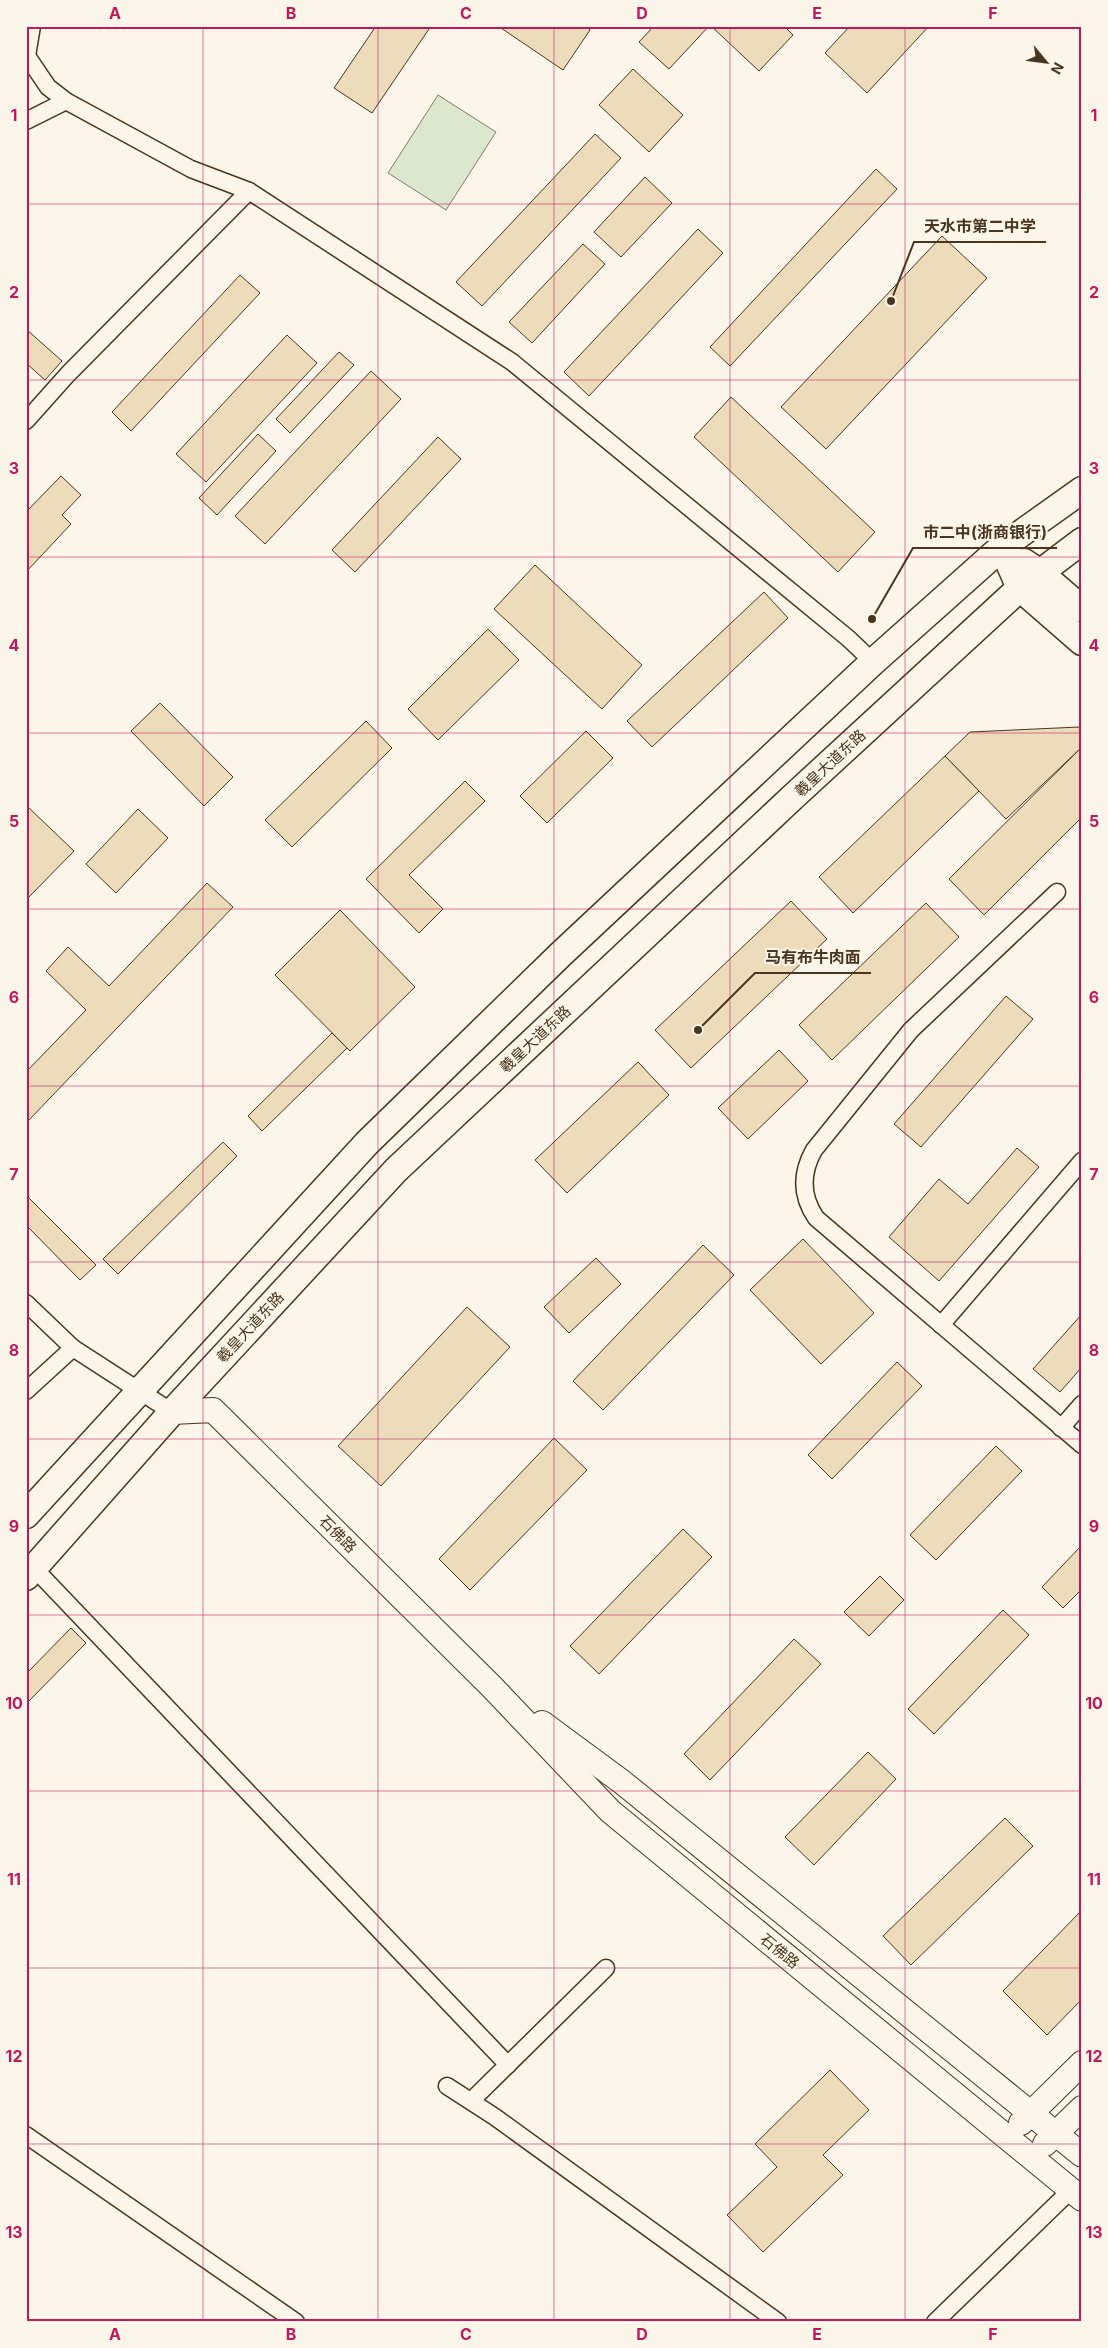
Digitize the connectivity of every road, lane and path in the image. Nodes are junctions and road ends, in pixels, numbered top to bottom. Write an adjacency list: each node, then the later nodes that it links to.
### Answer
1 (32, 26): 2 (street)
2 (66, 102): 3 (street); 4 (street)
3 (26, 121)
4 (249, 191): 5 (street); 12 (street)
5 (26, 420)
6 (1082, 490): 8 (main road)
7 (1082, 541): 9 (main road, 羲皇大道东路)
8 (1002, 547): 9 (main road); 12 (main road)
9 (1029, 580): 10 (main road); 11 (main road); 21 (main road, 羲皇大道东路)
10 (1082, 610)
11 (1082, 642)
12 (873, 662): 18 (main road)
13 (1057, 892): 16 (street)
14 (1082, 1161): 16 (street)
15 (26, 1303): 17 (street)
16 (941, 1325): 22 (street)
17 (73, 1348): 18 (street); 19 (street)
18 (139, 1390): 21 (street); 24 (main road)
19 (26, 1391)
20 (1082, 1404): 22 (street)
21 (172, 1412): 25 (main road, 羲皇大道东路); 26 (street, 石佛路)
22 (1062, 1428): 23 (street)
23 (1082, 1445)
24 (26, 1515)
25 (30, 1572): 29 (street)
26 (492, 1687): 33 (street, 石佛路); 36 (street, 石佛路)
27 (606, 1968): 29 (street)
28 (1082, 2063): 33 (street)
29 (508, 2065): 31 (street)
30 (447, 2086): 31 (street)
31 (471, 2102): 41 (street)
32 (1082, 2108): 34 (street)
33 (1031, 2113): 34 (street, 石佛路); 36 (street)
34 (1056, 2133): 37 (street, 石佛路); 38 (street)
35 (26, 2135): 40 (street)
36 (1006, 2137): 38 (street, 石佛路)
37 (1082, 2155)
38 (1032, 2158): 39 (street, 石佛路)
39 (1076, 2194): 42 (street)
40 (296, 2322)
41 (778, 2322)
42 (935, 2322)

